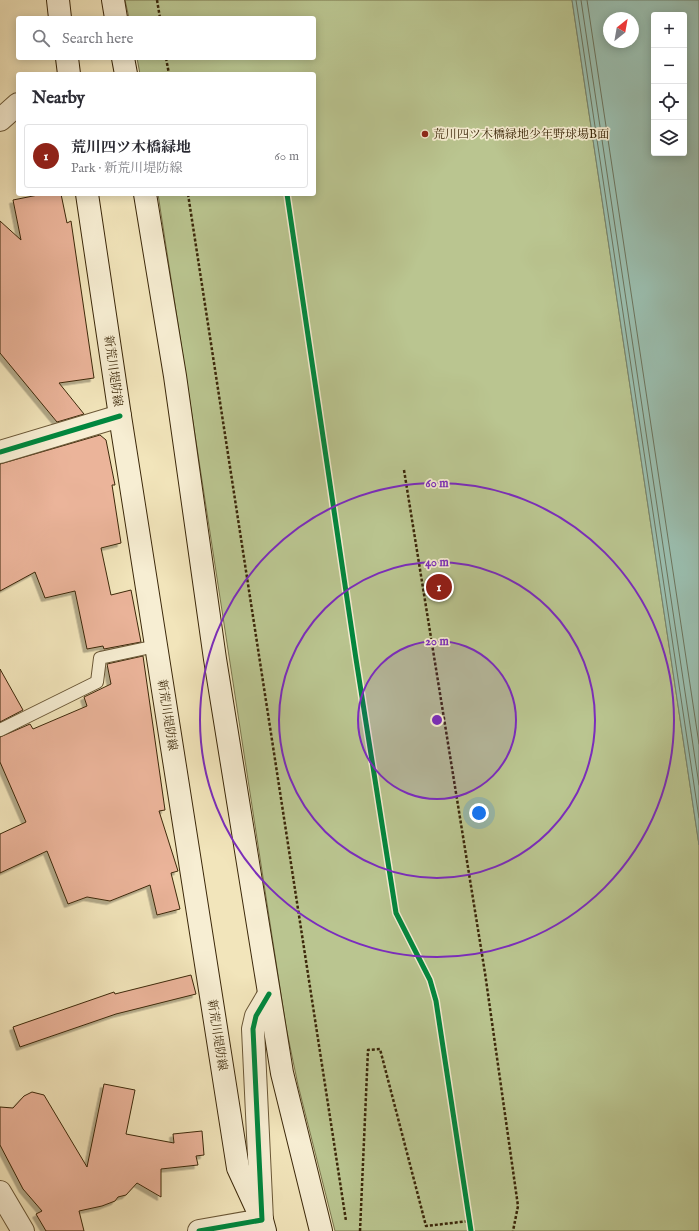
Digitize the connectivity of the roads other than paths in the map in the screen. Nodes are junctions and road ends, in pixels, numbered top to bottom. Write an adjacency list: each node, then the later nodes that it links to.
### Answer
1 (58, 0): 3 (main road)
2 (113, 0): 4 (main road)
3 (60, 16)
4 (116, 16)
5 (123, 60): 6 (main road)
6 (126, 72)
7 (16, 106): 8 (main road)
8 (0, 120)
9 (87, 196): 11 (main road, 新荒川堤防線)
10 (145, 196): 15 (main road)
11 (120, 416): 12 (main road); 13 (main road, 新荒川堤防線)
12 (0, 452)
13 (156, 646): 14 (lane); 17 (main road, 新荒川堤防線)
14 (0, 730)
15 (269, 994): 17 (main road); 20 (main road)
16 (0, 1192): 18 (main road)
17 (264, 1226): 19 (main road)
18 (23, 1231)
19 (199, 1231)
20 (320, 1231)

